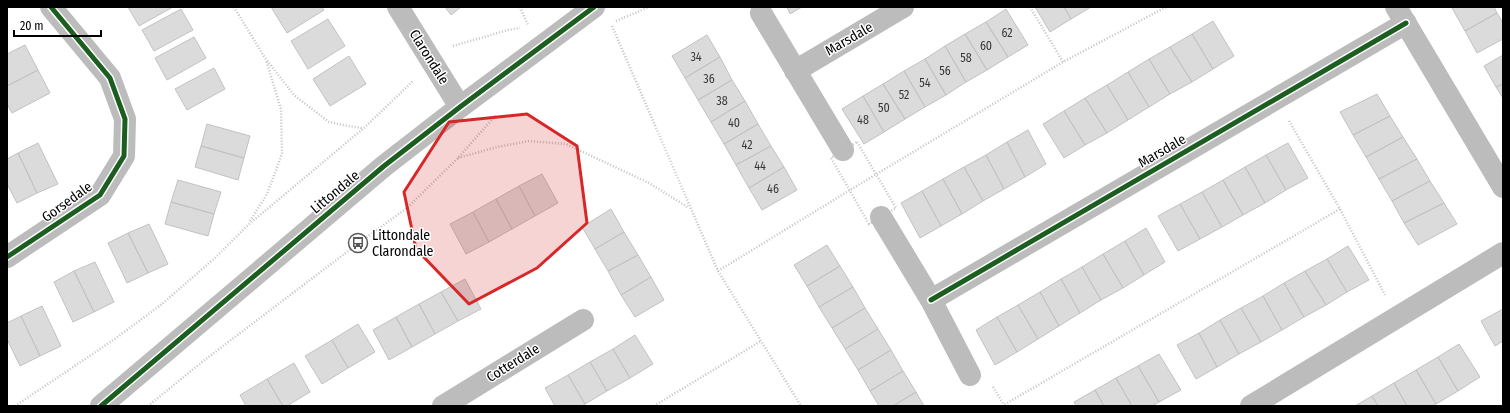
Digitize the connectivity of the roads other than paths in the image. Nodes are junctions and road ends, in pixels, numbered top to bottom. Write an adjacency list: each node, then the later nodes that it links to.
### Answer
1 (51, 7): 13 (street, Gorsedale)
2 (398, 7): 8 (street, Clarondale)
3 (594, 7): 8 (street, Littondale)
4 (903, 7): 7 (street, Marsdale)
5 (761, 13): 7 (street)
6 (1401, 15): 10 (street, Marsdale); 14 (street, Marsdale)
7 (795, 70): 9 (street)
8 (460, 107): 17 (street, Littondale)
9 (843, 150)
10 (1503, 186)
11 (881, 217): 14 (street)
12 (1503, 253): 19 (street)
13 (7, 257)
14 (931, 300): 16 (street)
15 (583, 320): 18 (street, Cotterdale)
16 (970, 374)
17 (101, 406)
18 (444, 406)
19 (1251, 406)

